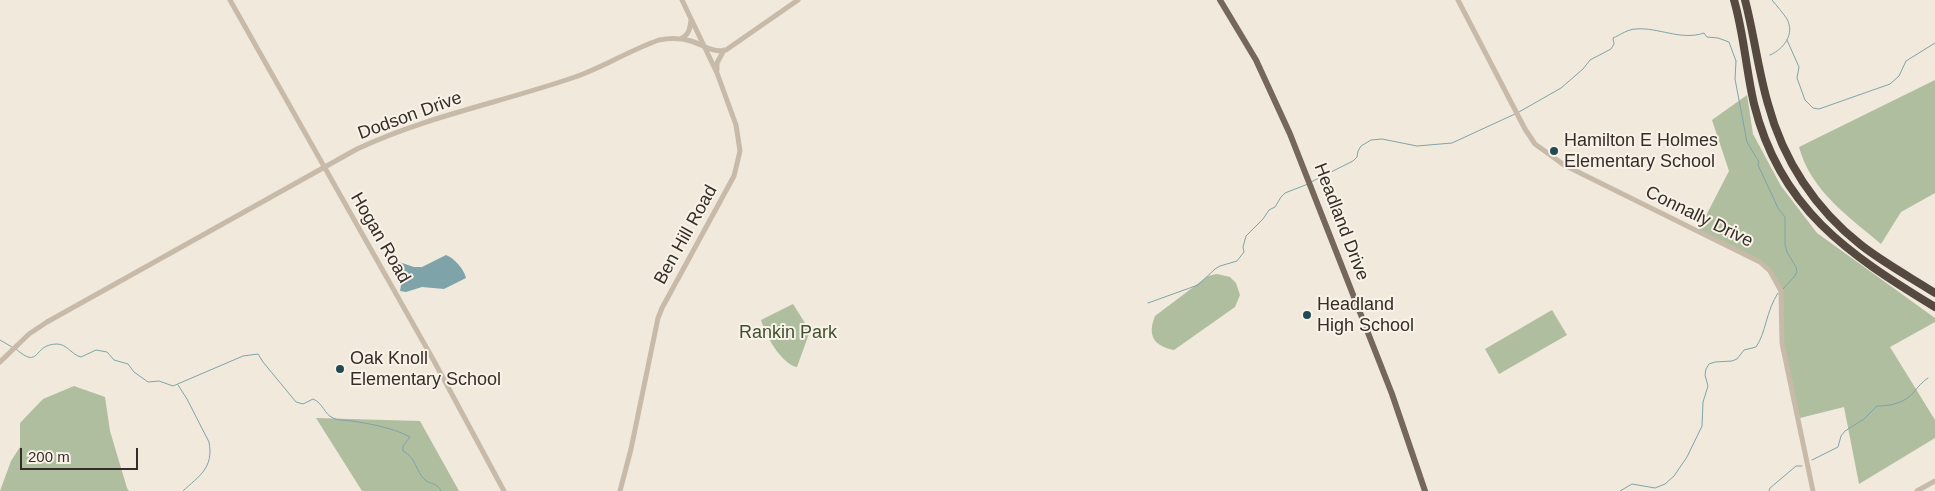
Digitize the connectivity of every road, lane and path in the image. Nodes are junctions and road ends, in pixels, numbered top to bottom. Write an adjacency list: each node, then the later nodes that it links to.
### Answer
1 (230, 0): 13 (street, Hogan Road)
2 (682, 0): 8 (street, Ben Hill Road)
3 (798, 0): 11 (street)
4 (1220, 0): 20 (main road, Headland Drive)
5 (1458, 0): 21 (street, Connally Drive)
6 (1734, 0): 15 (highway)
7 (1745, 0): 14 (highway)
8 (691, 20): 9 (street); 10 (street, Ben Hill Road)
9 (680, 39): 10 (street, Dodson Drive); 13 (street, Dodson Drive)
10 (703, 46): 11 (street, Dodson Drive); 12 (street, Ben Hill Road)
11 (724, 50): 12 (street)
12 (717, 73): 19 (street, Ben Hill Road)
13 (325, 167): 16 (street, Dodson Drive); 18 (street, Hogan Road)
14 (1935, 293)
15 (1935, 306)
16 (0, 362)
17 (1935, 480): 22 (street)
18 (504, 491)
19 (620, 491)
20 (1425, 491)
21 (1813, 491)
22 (1917, 491)

